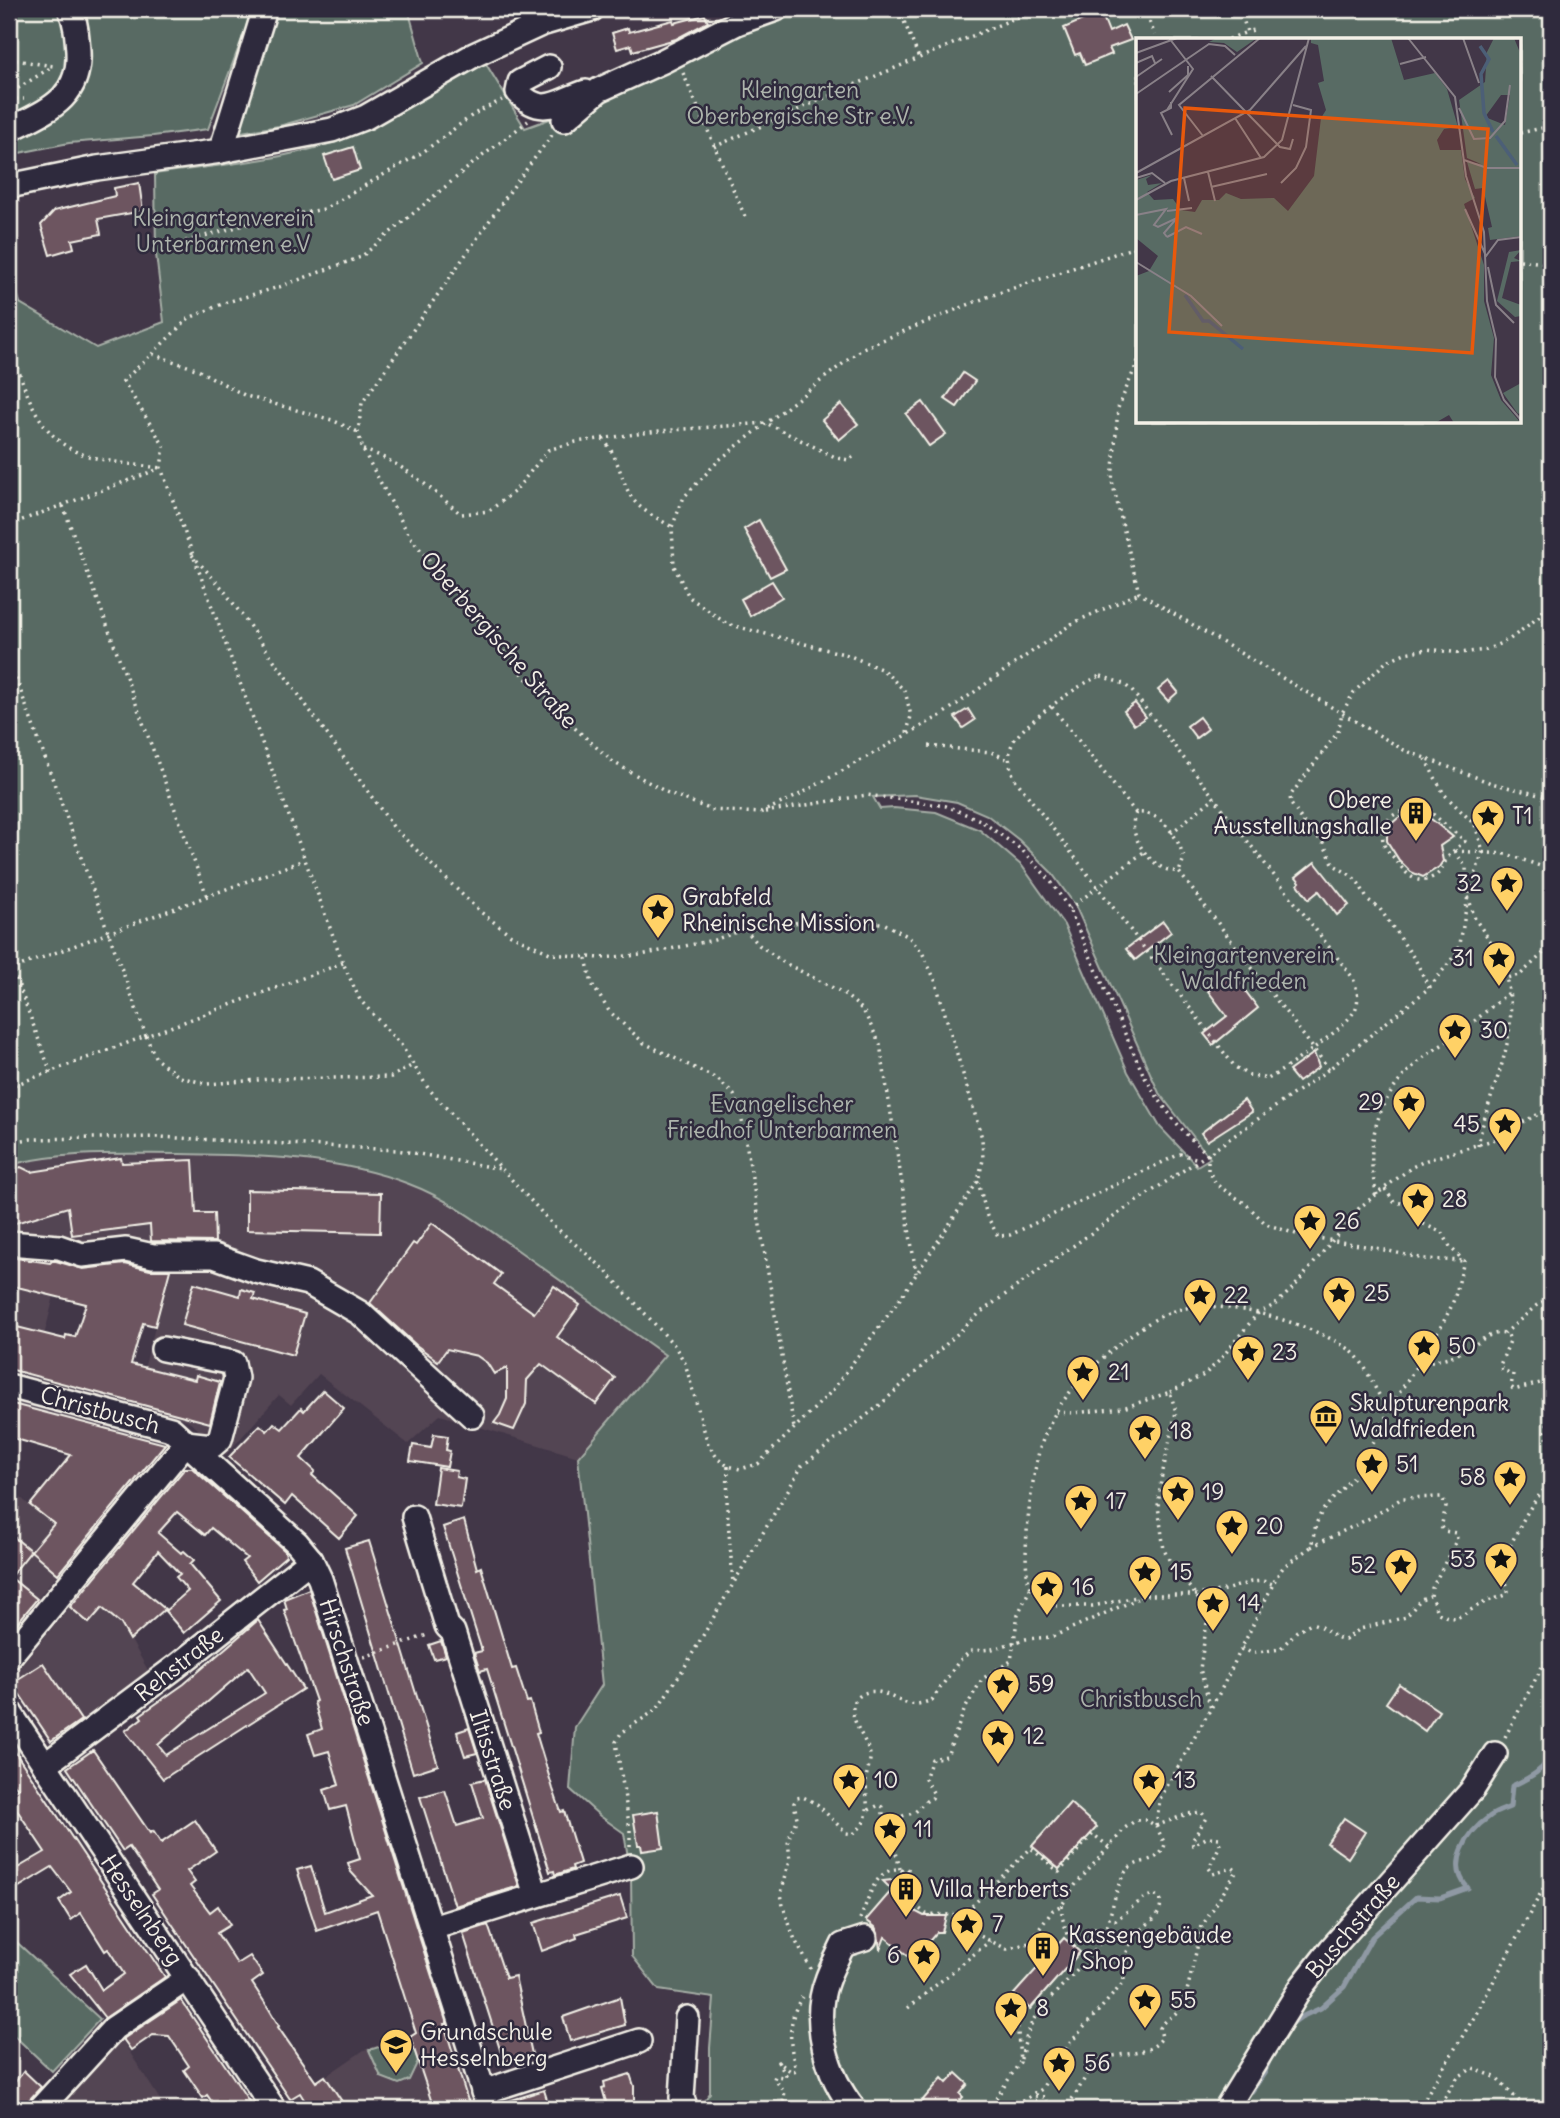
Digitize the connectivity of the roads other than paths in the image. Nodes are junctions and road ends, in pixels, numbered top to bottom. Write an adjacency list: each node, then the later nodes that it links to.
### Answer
1 (69, 9): 8 (street)
2 (265, 9): 9 (street)
3 (592, 9): 9 (street)
4 (776, 9): 6 (street)
5 (549, 67): 6 (street)
6 (599, 90): 7 (street)
7 (564, 120)
8 (9, 130)
9 (221, 151): 10 (street)
10 (9, 186)
11 (9, 1243): 14 (street)
12 (163, 1349): 15 (street)
13 (9, 1386): 15 (street, Christbusch)
14 (472, 1416)
15 (186, 1443): 17 (street, Hirschstraße); 18 (street)
16 (414, 1517): 23 (street, Iltisstraße)
17 (311, 1560): 21 (street, Rehstraße); 24 (street, Hirschstraße)
18 (9, 1657)
19 (9, 1710): 21 (street, Hesselnberg)
20 (1495, 1754): 34 (street, Buschstraße)
21 (45, 1765): 26 (street, Hesselnberg)
22 (631, 1866): 23 (street)
23 (536, 1895): 24 (street)
24 (432, 1928): 29 (street, Hirschstraße)
25 (864, 1938): 33 (street)
26 (188, 1978): 30 (street); 31 (street, Hesselnberg)
27 (687, 2018): 32 (street)
28 (639, 2041): 29 (street, Hirschstraße)
29 (486, 2100)
30 (40, 2109)
31 (274, 2109)
32 (686, 2109)
33 (854, 2109)
34 (1226, 2109)

